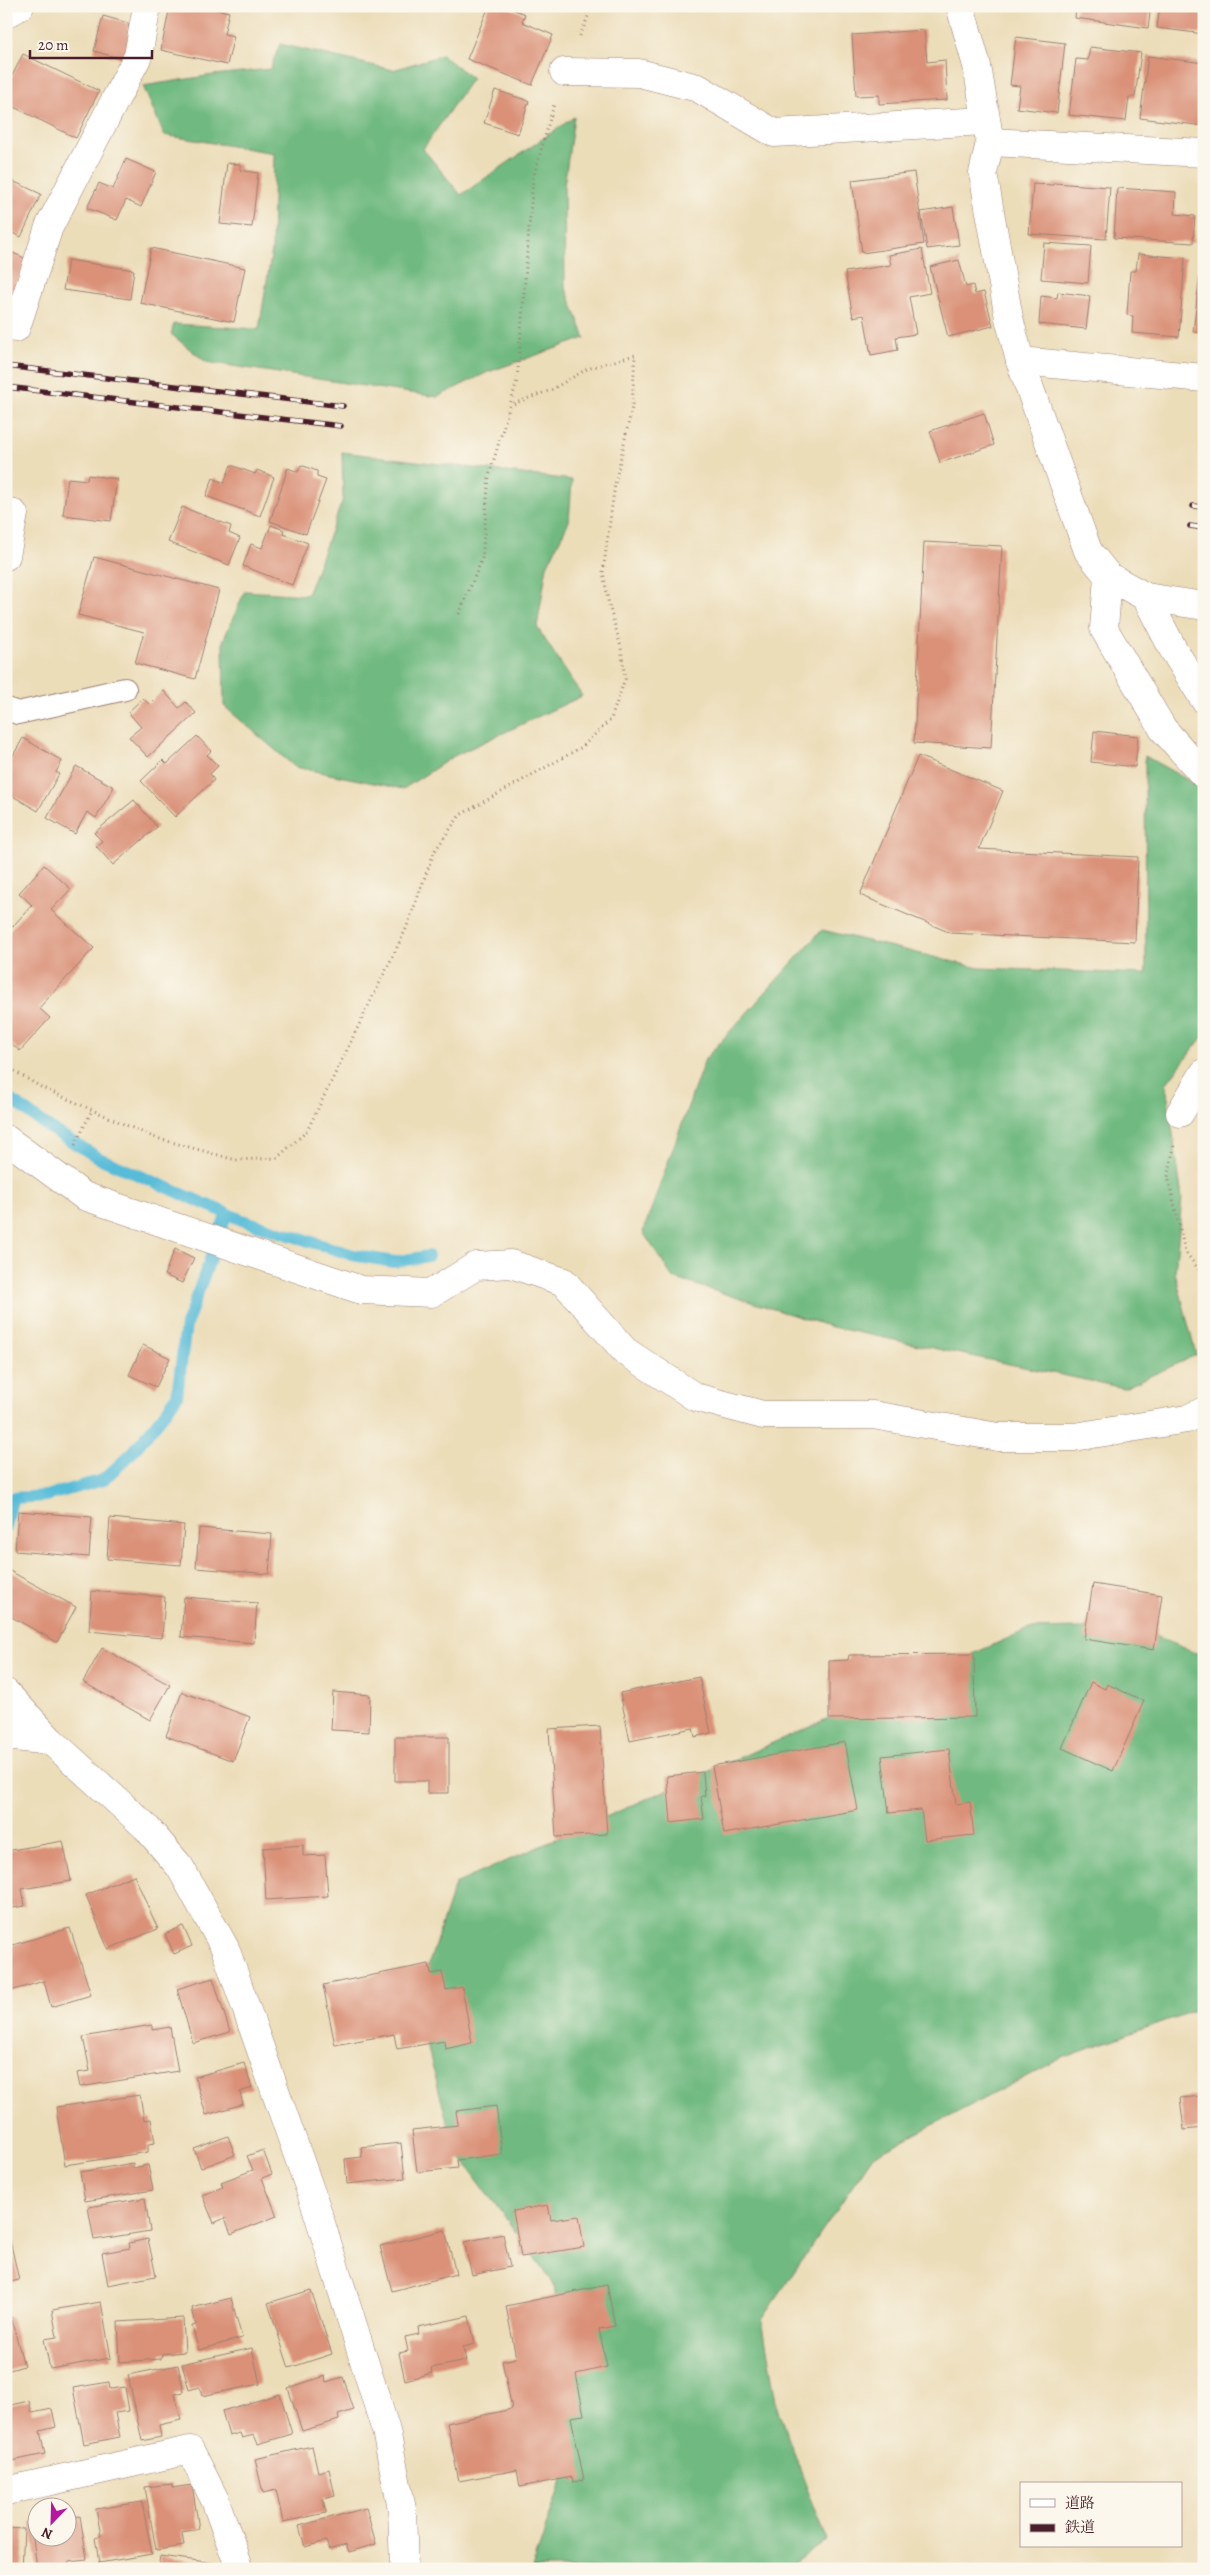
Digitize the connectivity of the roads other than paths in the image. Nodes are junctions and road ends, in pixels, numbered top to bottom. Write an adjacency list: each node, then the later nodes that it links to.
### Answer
1 (20, 6): 4 (street)
2 (147, 6): 8 (street)
3 (960, 6): 6 (street)
4 (6, 14)
5 (564, 72): 6 (street)
6 (987, 131): 7 (street); 9 (street)
7 (1204, 153)
8 (6, 326)
9 (1020, 361): 10 (street); 13 (street)
10 (1204, 378)
11 (6, 513): 12 (street)
12 (6, 556)
13 (1108, 576): 14 (street); 19 (street)
14 (1146, 597): 15 (street); 17 (street)
15 (1204, 606)
16 (125, 689): 18 (lane)
17 (1204, 699)
18 (6, 709)
19 (1204, 775)
20 (1204, 1074): 21 (street)
21 (1180, 1113)
22 (6, 1139): 23 (street)
23 (1204, 1410)
24 (6, 1693): 26 (street)
25 (6, 1736): 26 (street)
26 (51, 1741): 29 (street)
27 (6, 2492): 28 (street)
28 (240, 2569)
29 (404, 2569)

